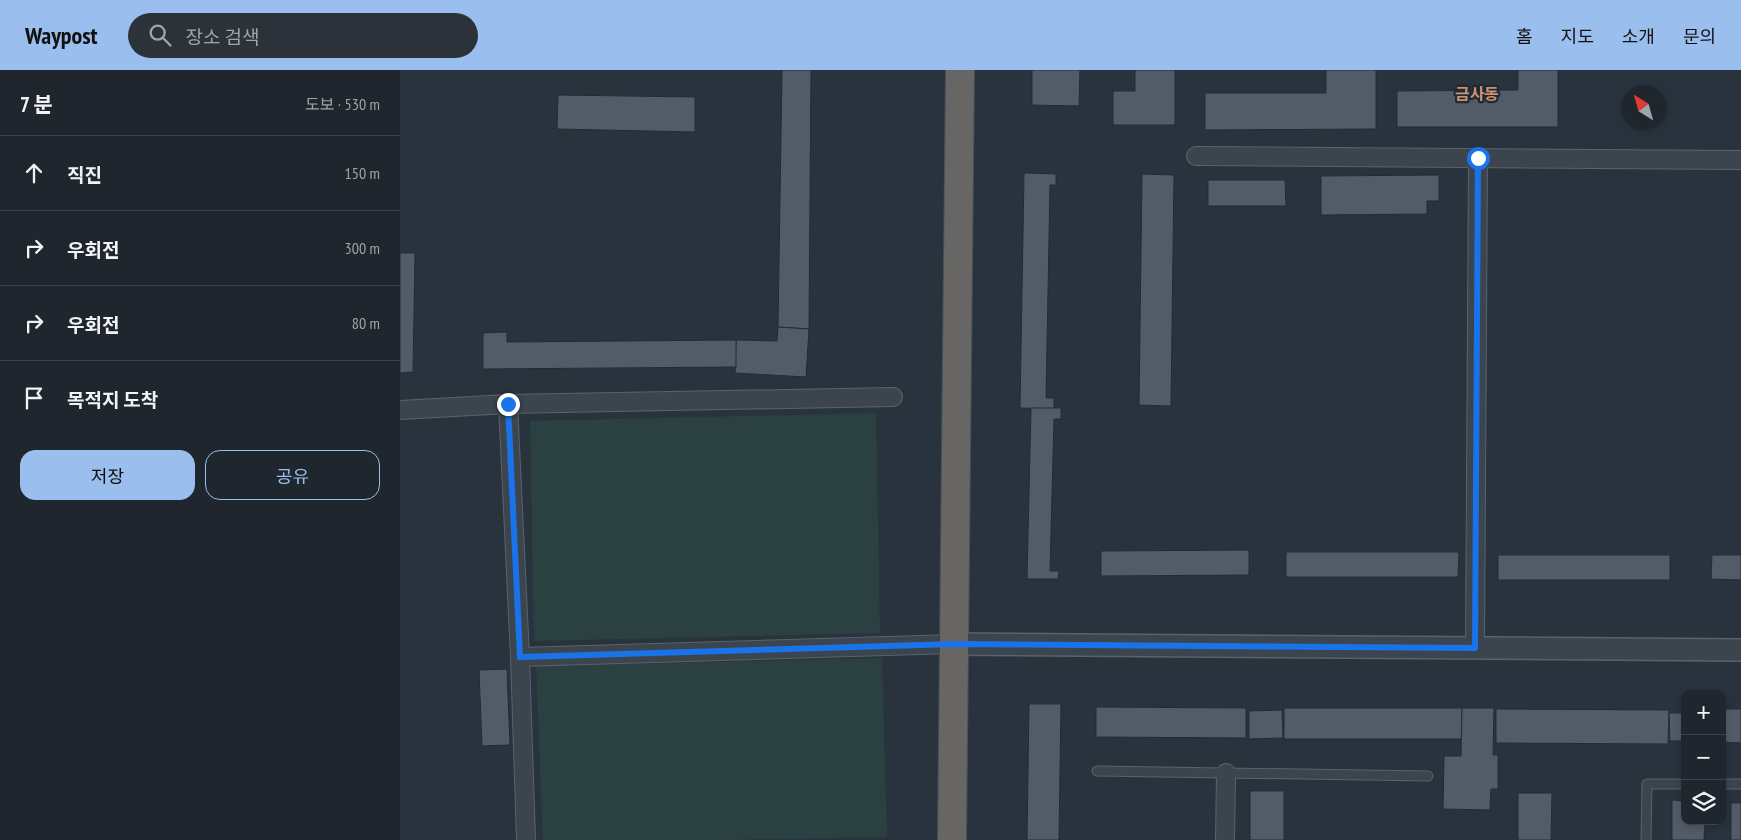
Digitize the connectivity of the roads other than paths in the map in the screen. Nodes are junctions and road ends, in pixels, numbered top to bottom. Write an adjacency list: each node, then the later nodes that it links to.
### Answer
1 (960, 70): 8 (highway)
2 (1196, 156): 3 (street)
3 (1478, 158): 4 (street); 9 (street)
4 (1741, 160)
5 (893, 397): 6 (street)
6 (508, 404): 7 (street); 11 (street)
7 (400, 410)
8 (954, 644): 9 (street); 11 (street); 19 (highway)
9 (1475, 648): 10 (street)
10 (1741, 650)
11 (520, 657): 18 (street)
12 (1097, 771): 13 (lane)
13 (1226, 773): 14 (lane); 20 (street)
14 (1428, 776)
15 (1681, 784): 21 (lane)
16 (1726, 784): 17 (lane)
17 (1741, 784)
18 (526, 840)
19 (952, 840)
20 (1225, 840)
21 (1646, 840)

